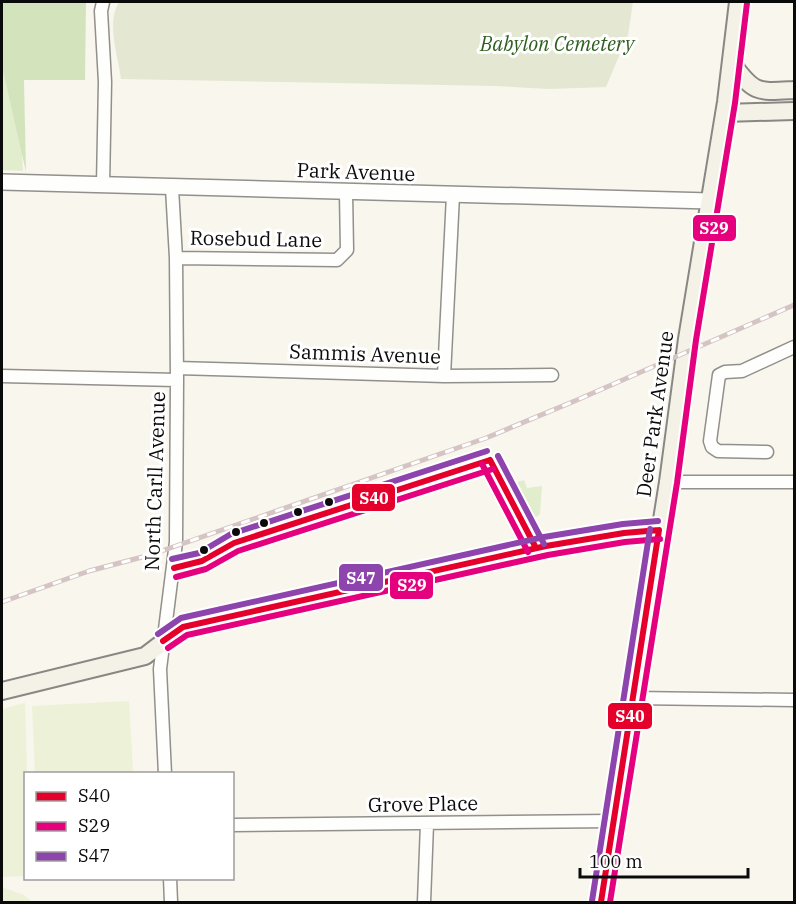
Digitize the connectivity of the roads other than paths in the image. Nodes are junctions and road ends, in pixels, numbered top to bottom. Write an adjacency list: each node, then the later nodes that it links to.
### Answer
1 (103, 2): 9 (street)
2 (738, 2): 3 (main road, Deer Park Avenue)
3 (732, 63): 4 (main road); 6 (main road, Deer Park Avenue)
4 (795, 90)
5 (795, 99): 6 (main road)
6 (725, 107): 7 (main road); 13 (main road, Deer Park Avenue)
7 (795, 111)
8 (2, 182): 9 (street, Park Avenue)
9 (103, 185): 10 (street, Park Avenue)
10 (172, 188): 11 (street, Park Avenue); 14 (street, North Carll Avenue)
11 (346, 193): 12 (street, Park Avenue); 14 (street, Rosebud Lane)
12 (453, 195): 13 (street, Park Avenue); 19 (street)
13 (710, 201): 21 (main road, Deer Park Avenue)
14 (176, 258): 16 (street, North Carll Avenue)
15 (795, 347): 20 (street)
16 (177, 374): 18 (street, Sammis Avenue); 19 (street, Sammis Avenue); 24 (street, North Carll Avenue)
17 (552, 375): 19 (street, Sammis Avenue)
18 (2, 376)
19 (444, 376)
20 (767, 452)
21 (668, 482): 22 (street); 23 (main road, Deer Park Avenue)
22 (795, 482)
23 (659, 530): 24 (main road); 26 (main road, Deer Park Avenue)
24 (163, 641): 25 (main road); 28 (street, North Carll Avenue)
25 (2, 691)
26 (633, 698): 27 (street); 29 (main road, Deer Park Avenue)
27 (795, 700)
28 (165, 772)
29 (613, 821): 30 (street, Grove Place); 35 (main road, Deer Park Avenue)
30 (427, 824): 31 (street, Grove Place); 34 (street)
31 (234, 825)
32 (170, 880): 33 (street)
33 (171, 903)
34 (424, 903)
35 (601, 903)

